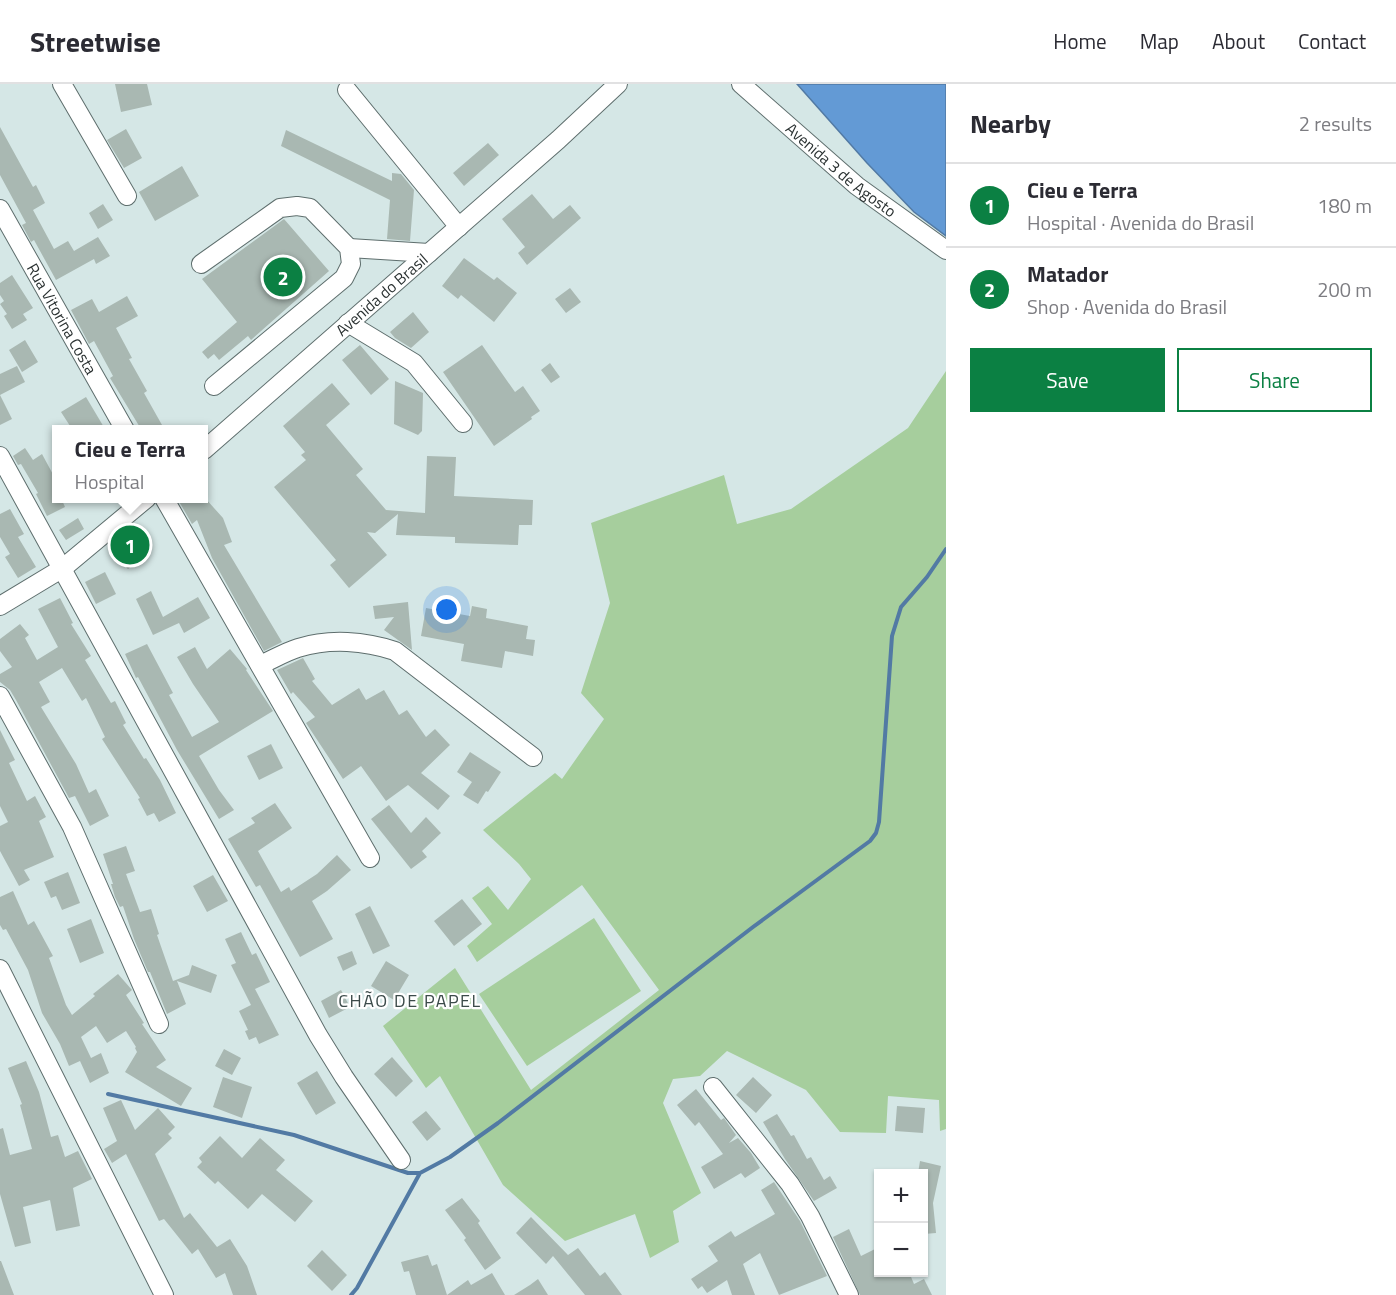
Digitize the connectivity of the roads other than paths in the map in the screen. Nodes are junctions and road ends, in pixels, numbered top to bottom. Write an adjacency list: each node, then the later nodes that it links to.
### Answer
1 (62, 84): 5 (street)
2 (618, 84): 7 (street, Avenida do Brasil)
3 (741, 84): 9 (street, Avenida 3 de Agosto)
4 (347, 90): 7 (street)
5 (127, 196)
6 (0, 209): 15 (street, Rua Vitorina Costa)
7 (459, 227): 10 (street, Avenida do Brasil)
8 (349, 248): 10 (street); 11 (street); 13 (street)
9 (946, 250)
10 (429, 253): 12 (street, Avenida do Brasil)
11 (201, 264)
12 (348, 323): 14 (street); 16 (street, Avenida do Brasil)
13 (214, 386)
14 (464, 423)
15 (123, 425)
16 (208, 446)
17 (0, 456): 20 (street)
18 (141, 503): 20 (street)
19 (167, 503): 22 (street)
20 (63, 568): 21 (street); 29 (street)
21 (0, 606)
22 (260, 666): 24 (street); 25 (street)
23 (0, 696): 27 (street)
24 (533, 757)
25 (370, 858)
26 (0, 969): 30 (street)
27 (159, 1024)
28 (714, 1087): 31 (street)
29 (401, 1160)
30 (164, 1295)
31 (849, 1295)

